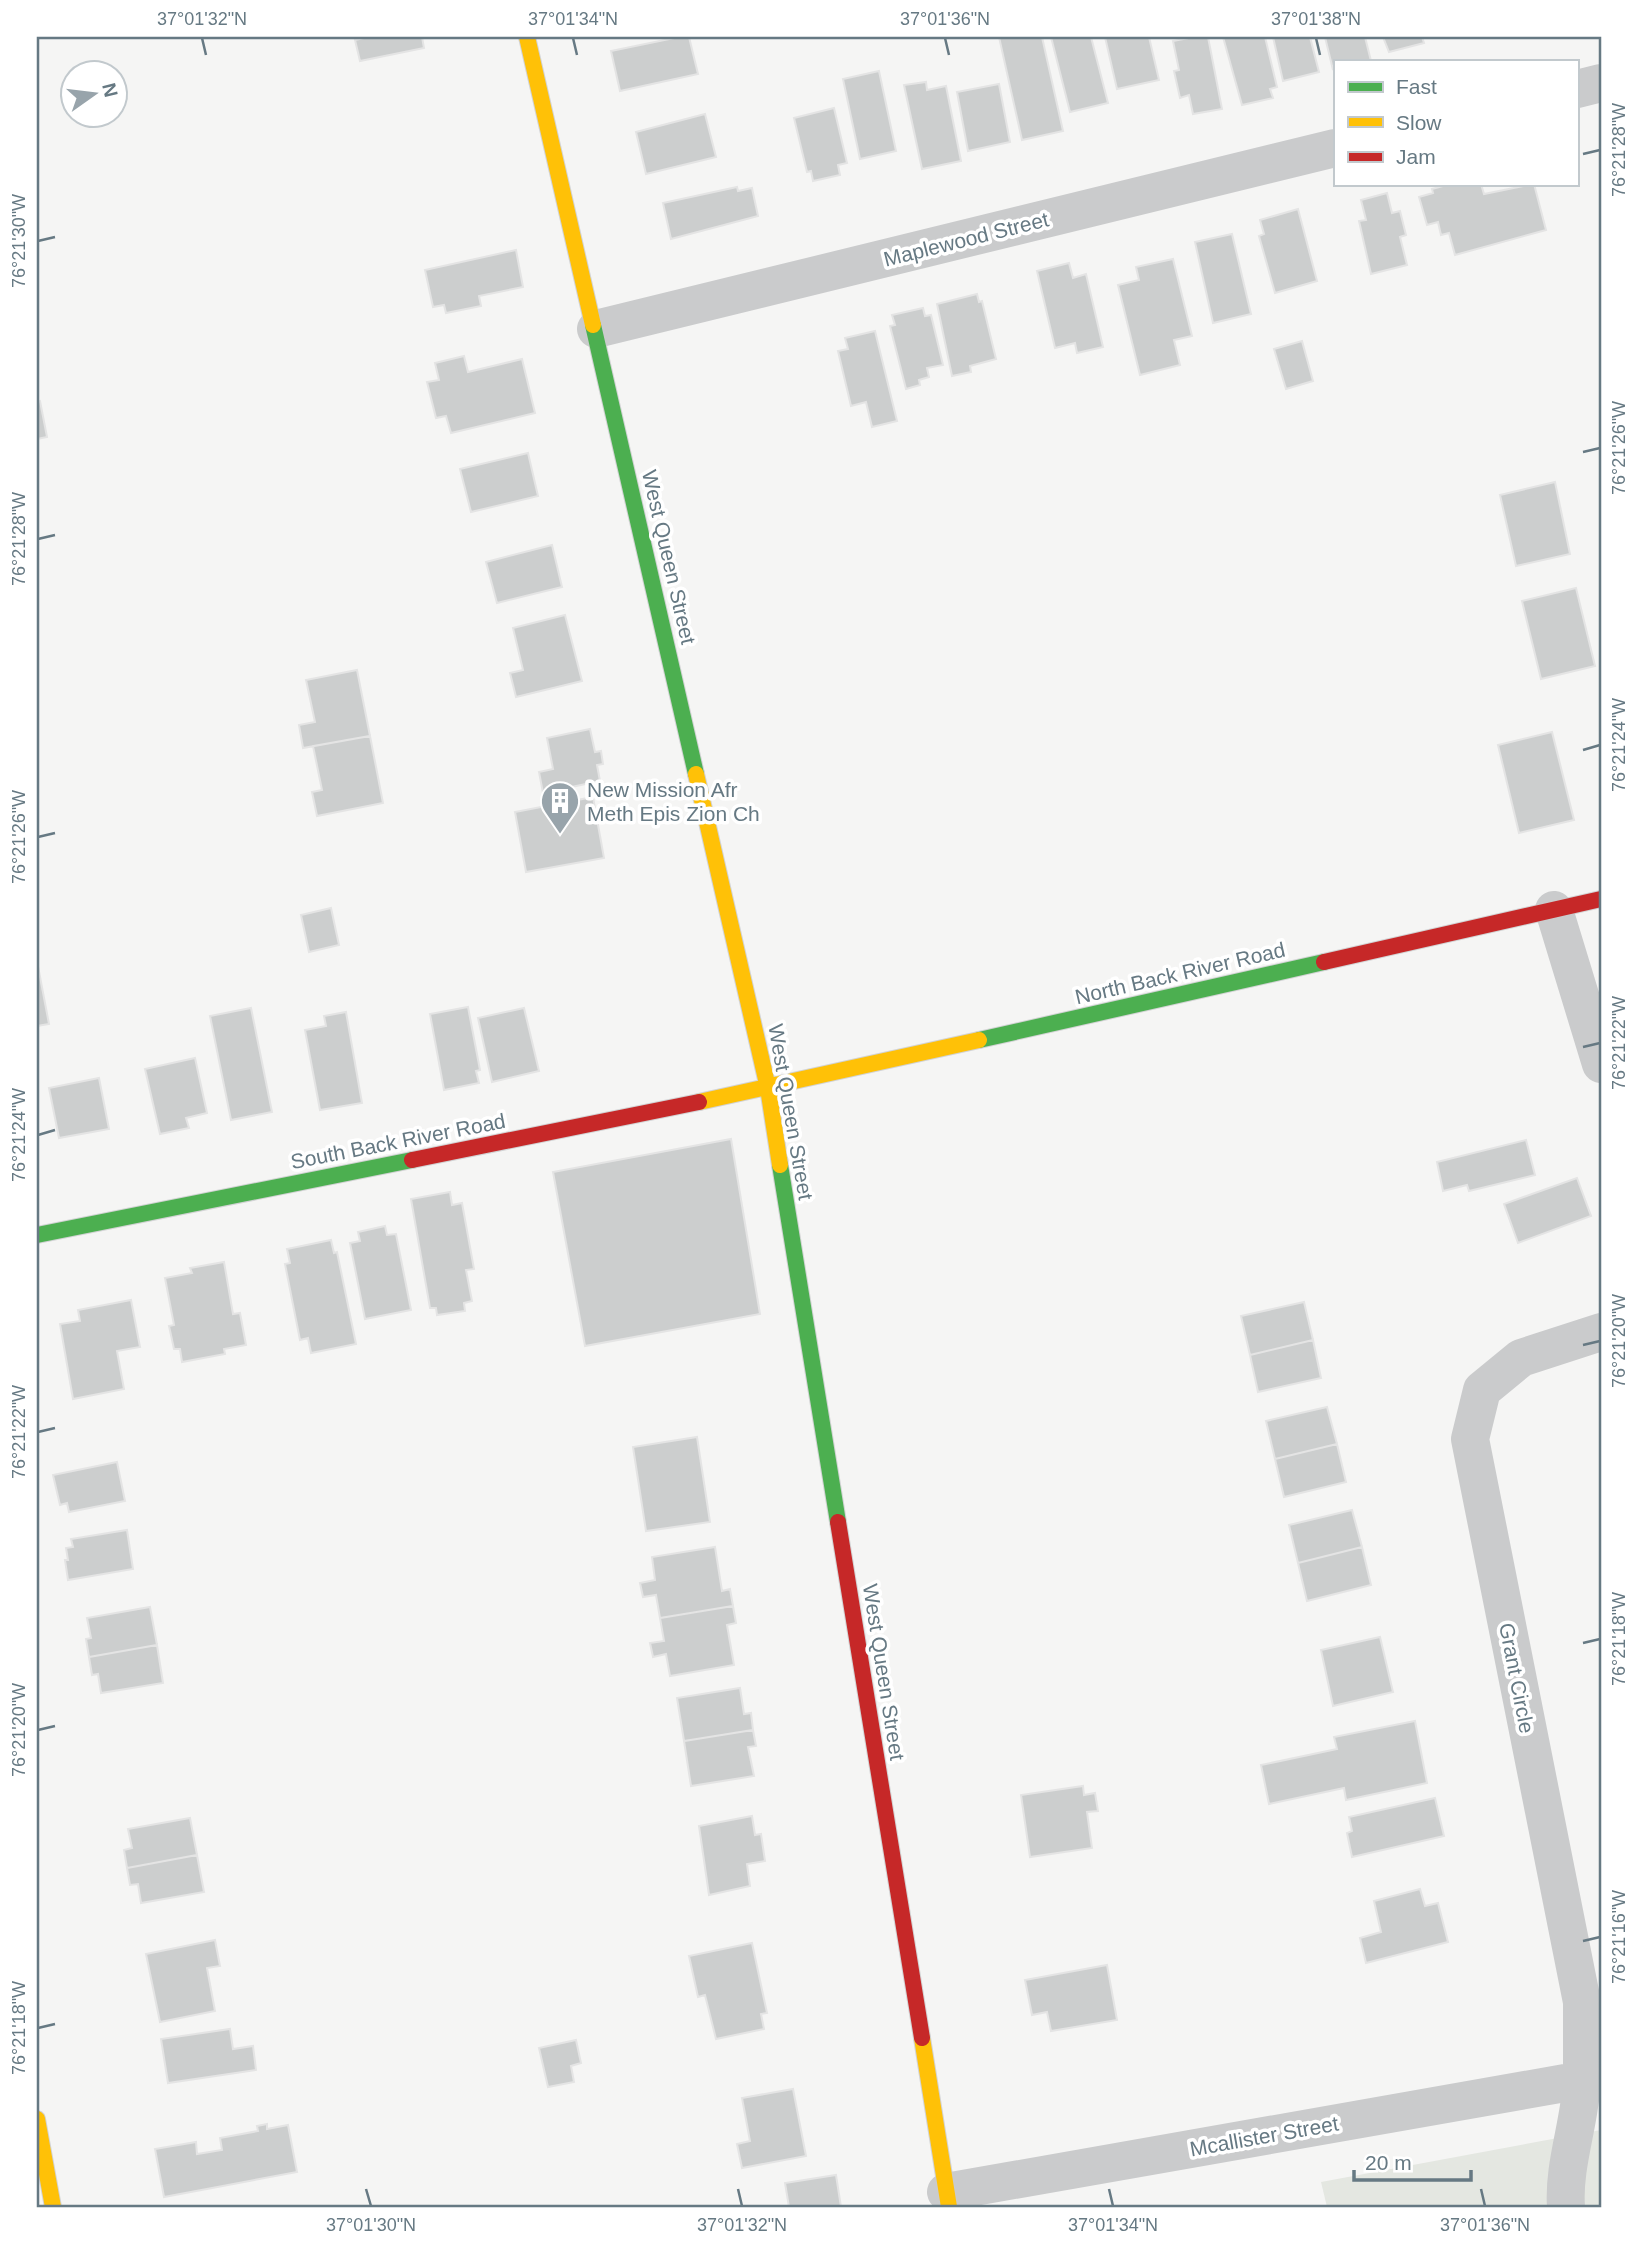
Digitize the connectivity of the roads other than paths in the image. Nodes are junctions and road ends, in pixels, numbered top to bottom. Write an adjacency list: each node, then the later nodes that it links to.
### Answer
1 (527, 37): 5 (street, West Queen Street)
2 (1601, 83): 3 (street)
3 (1578, 89)
4 (1334, 148): 5 (street, Maplewood Street)
5 (596, 329): 9 (street, West Queen Street)
6 (1601, 899): 7 (street, North Back River Road)
7 (1554, 910): 8 (street); 9 (street, North Back River Road)
8 (1601, 1064)
9 (768, 1087): 10 (street, South Back River Road); 14 (street, West Queen Street)
10 (37, 1235)
11 (1601, 1332): 12 (street, Grant Circle)
12 (1591, 2081): 14 (street, Mcallister Street); 16 (street, Grant Circle)
13 (37, 2119): 15 (street)
14 (947, 2200)
15 (53, 2207)
16 (1566, 2207)

